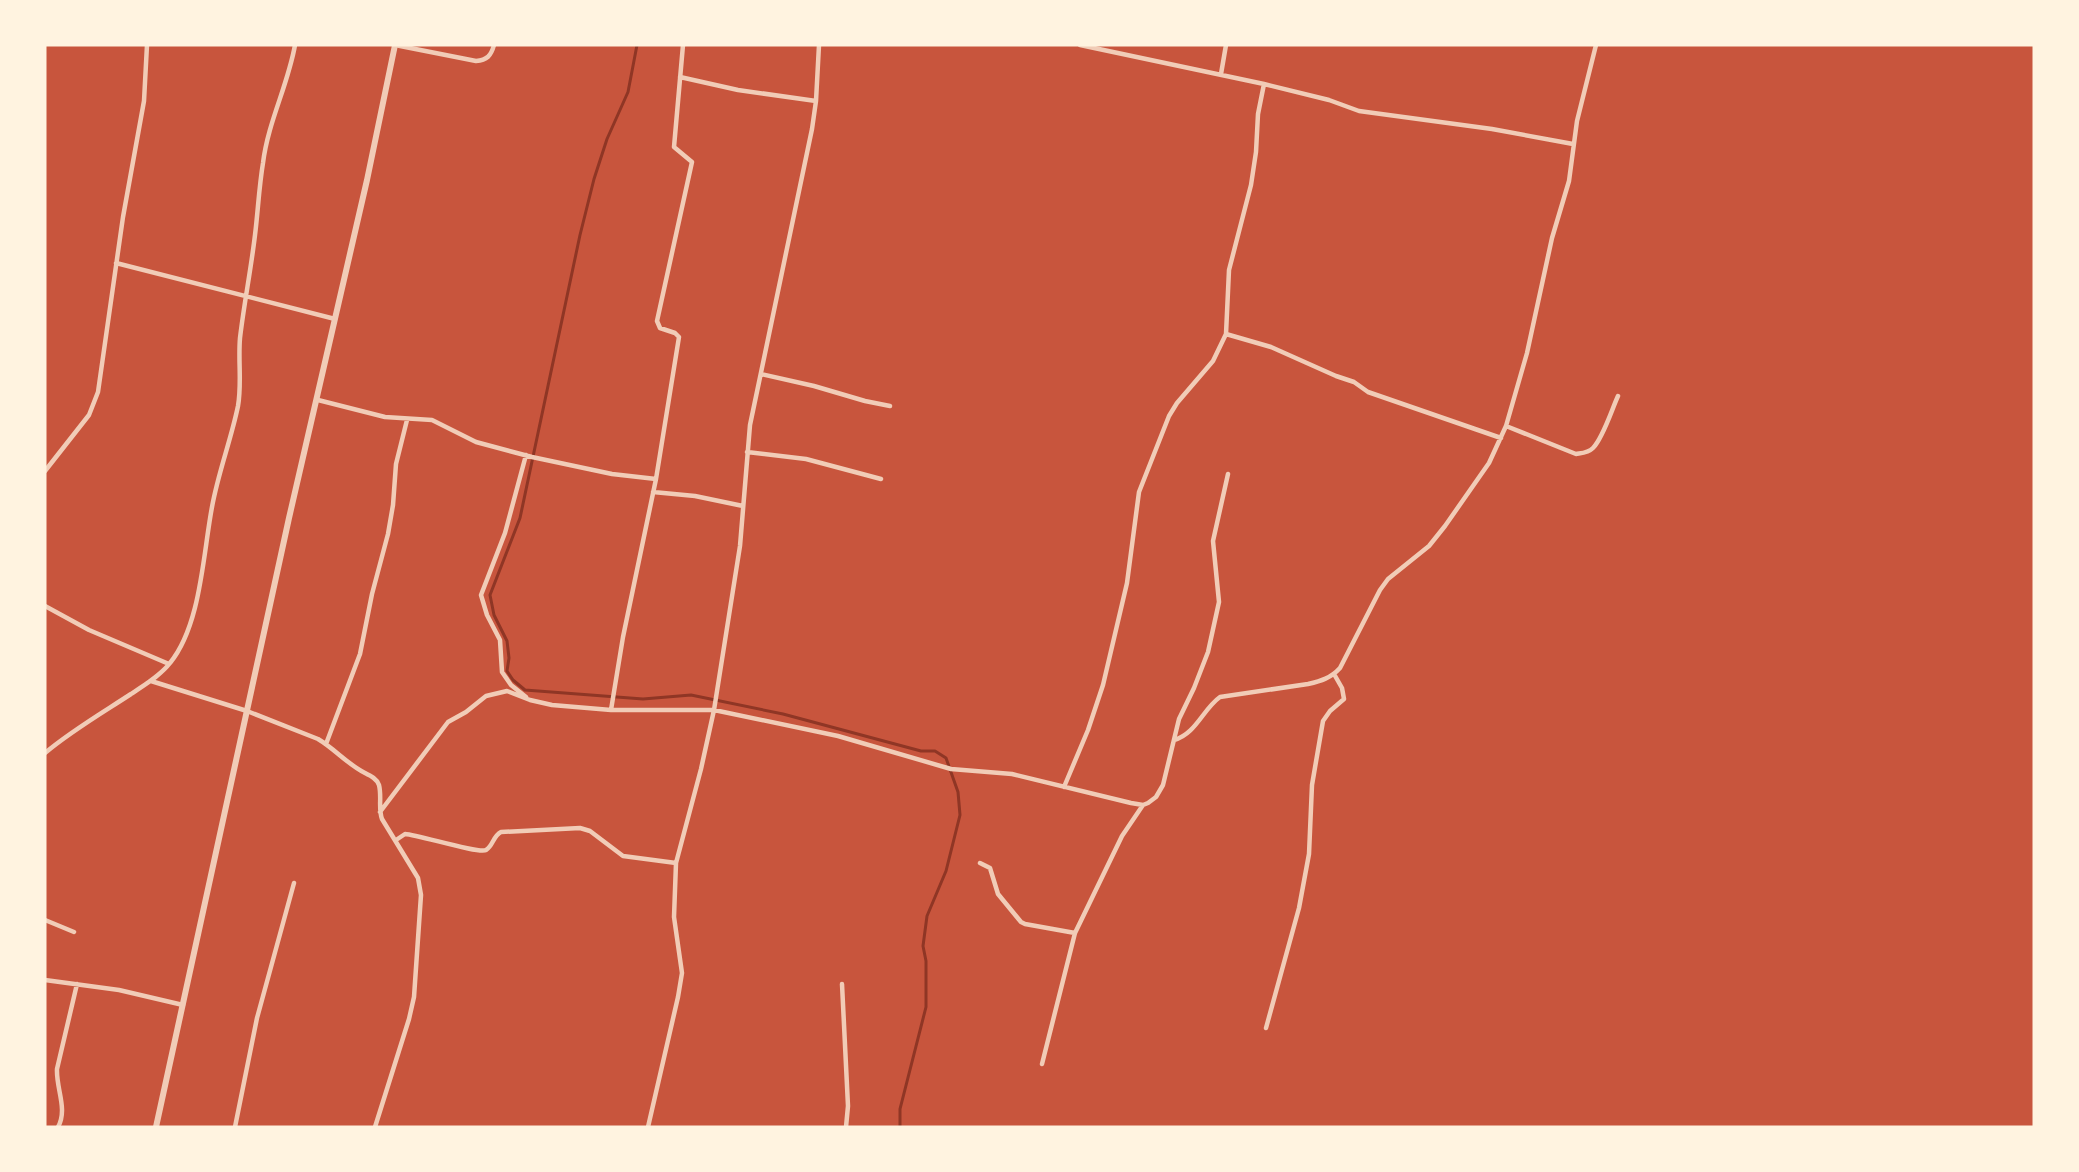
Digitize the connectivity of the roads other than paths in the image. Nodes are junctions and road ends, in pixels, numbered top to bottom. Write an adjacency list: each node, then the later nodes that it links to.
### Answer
1 (147, 45): 16 (street)
2 (296, 45): 17 (street)
3 (395, 45): 4 (street); 18 (street)
4 (494, 45)
5 (683, 45): 12 (street)
6 (819, 45): 14 (street)
7 (1080, 45): 10 (street)
8 (1226, 45): 11 (street)
9 (1596, 45): 15 (street)
10 (1098, 47): 11 (street)
11 (1221, 74): 13 (street)
12 (680, 77): 14 (street); 31 (street)
13 (1264, 84): 15 (street); 19 (street)
14 (816, 101): 20 (street)
15 (1574, 144): 25 (street)
16 (116, 263): 17 (street); 29 (street)
17 (246, 298): 18 (street); 36 (street)
18 (335, 319): 22 (street)
19 (1226, 334): 26 (street); 46 (street)
20 (761, 374): 23 (street); 27 (street)
21 (1618, 396): 25 (street)
22 (318, 400): 24 (street); 42 (street)
23 (890, 406)
24 (407, 420): 28 (street); 44 (street)
25 (1506, 426): 26 (street)
26 (1501, 438): 37 (street)
27 (747, 452): 32 (street); 34 (street)
28 (526, 455): 31 (street); 39 (street)
29 (45, 471)
30 (1228, 474): 43 (street)
31 (656, 479): 33 (street)
32 (881, 479)
33 (653, 492): 34 (street); 40 (street)
34 (743, 506): 41 (street)
35 (45, 606): 36 (street)
36 (169, 664): 38 (street)
37 (1335, 674): 43 (street); 60 (street)
38 (151, 681): 42 (street); 45 (street)
39 (530, 700): 40 (street); 48 (street)
40 (611, 710): 41 (street)
41 (714, 710): 46 (street); 50 (street)
42 (247, 711): 44 (street); 59 (street)
43 (1174, 740): 47 (street)
44 (326, 744): 48 (street)
45 (45, 753)
46 (1064, 787): 47 (street)
47 (1143, 805): 55 (street)
48 (380, 812): 49 (street)
49 (396, 840): 50 (street); 65 (street)
50 (676, 863): 66 (street)
51 (980, 863): 55 (street)
52 (294, 883): 64 (street)
53 (45, 920): 54 (street)
54 (74, 932)
55 (1075, 933): 61 (street)
56 (45, 980): 57 (street)
57 (77, 984): 59 (street); 62 (street)
58 (842, 984): 67 (street)
59 (183, 1005): 63 (street)
60 (1266, 1028)
61 (1042, 1064)
62 (58, 1127)
63 (156, 1127)
64 (235, 1127)
65 (375, 1127)
66 (648, 1127)
67 (846, 1127)

